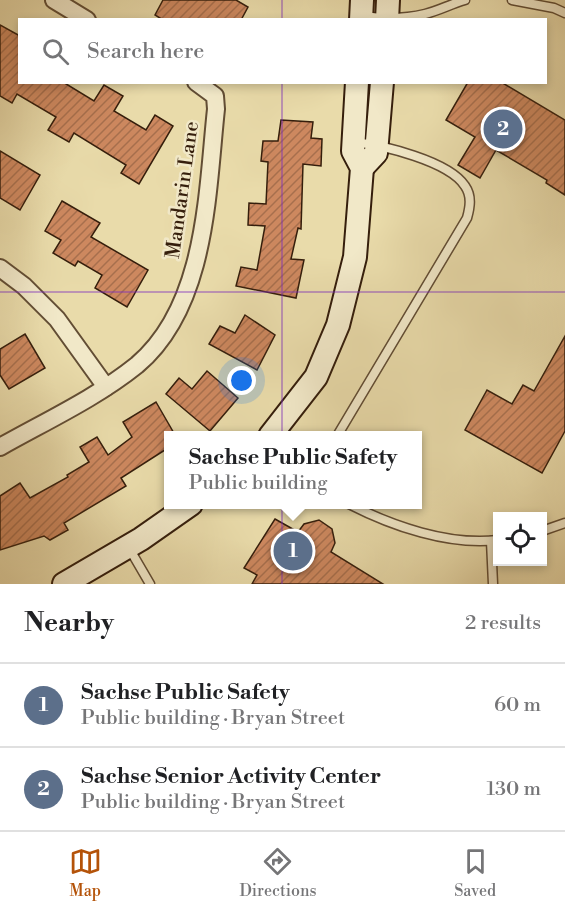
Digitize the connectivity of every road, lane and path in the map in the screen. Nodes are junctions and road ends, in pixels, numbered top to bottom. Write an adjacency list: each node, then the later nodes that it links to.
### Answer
1 (54, 0): 7 (street)
2 (388, 0): 9 (street)
3 (465, 0): 10 (lane)
4 (512, 0): 6 (lane)
5 (362, 12): 8 (lane)
6 (565, 13)
7 (84, 18)
8 (383, 18)
9 (387, 18)
10 (395, 18)
11 (199, 84): 18 (street, Mandarin Lane)
12 (357, 84): 14 (street)
13 (382, 84): 15 (street)
14 (353, 142): 15 (lane); 16 (street)
15 (377, 145): 16 (street); 20 (lane)
16 (362, 168): 19 (street)
17 (0, 268): 18 (street)
18 (106, 387): 21 (street, Mandarin Lane)
19 (273, 431)
20 (339, 431)
21 (0, 447)
22 (184, 509): 27 (street)
23 (361, 509): 26 (lane)
24 (565, 523): 25 (lane)
25 (547, 530)
26 (493, 540)
27 (128, 547): 29 (street); 30 (lane)
28 (493, 566): 31 (lane)
29 (68, 583)
30 (150, 584)
31 (493, 584)

